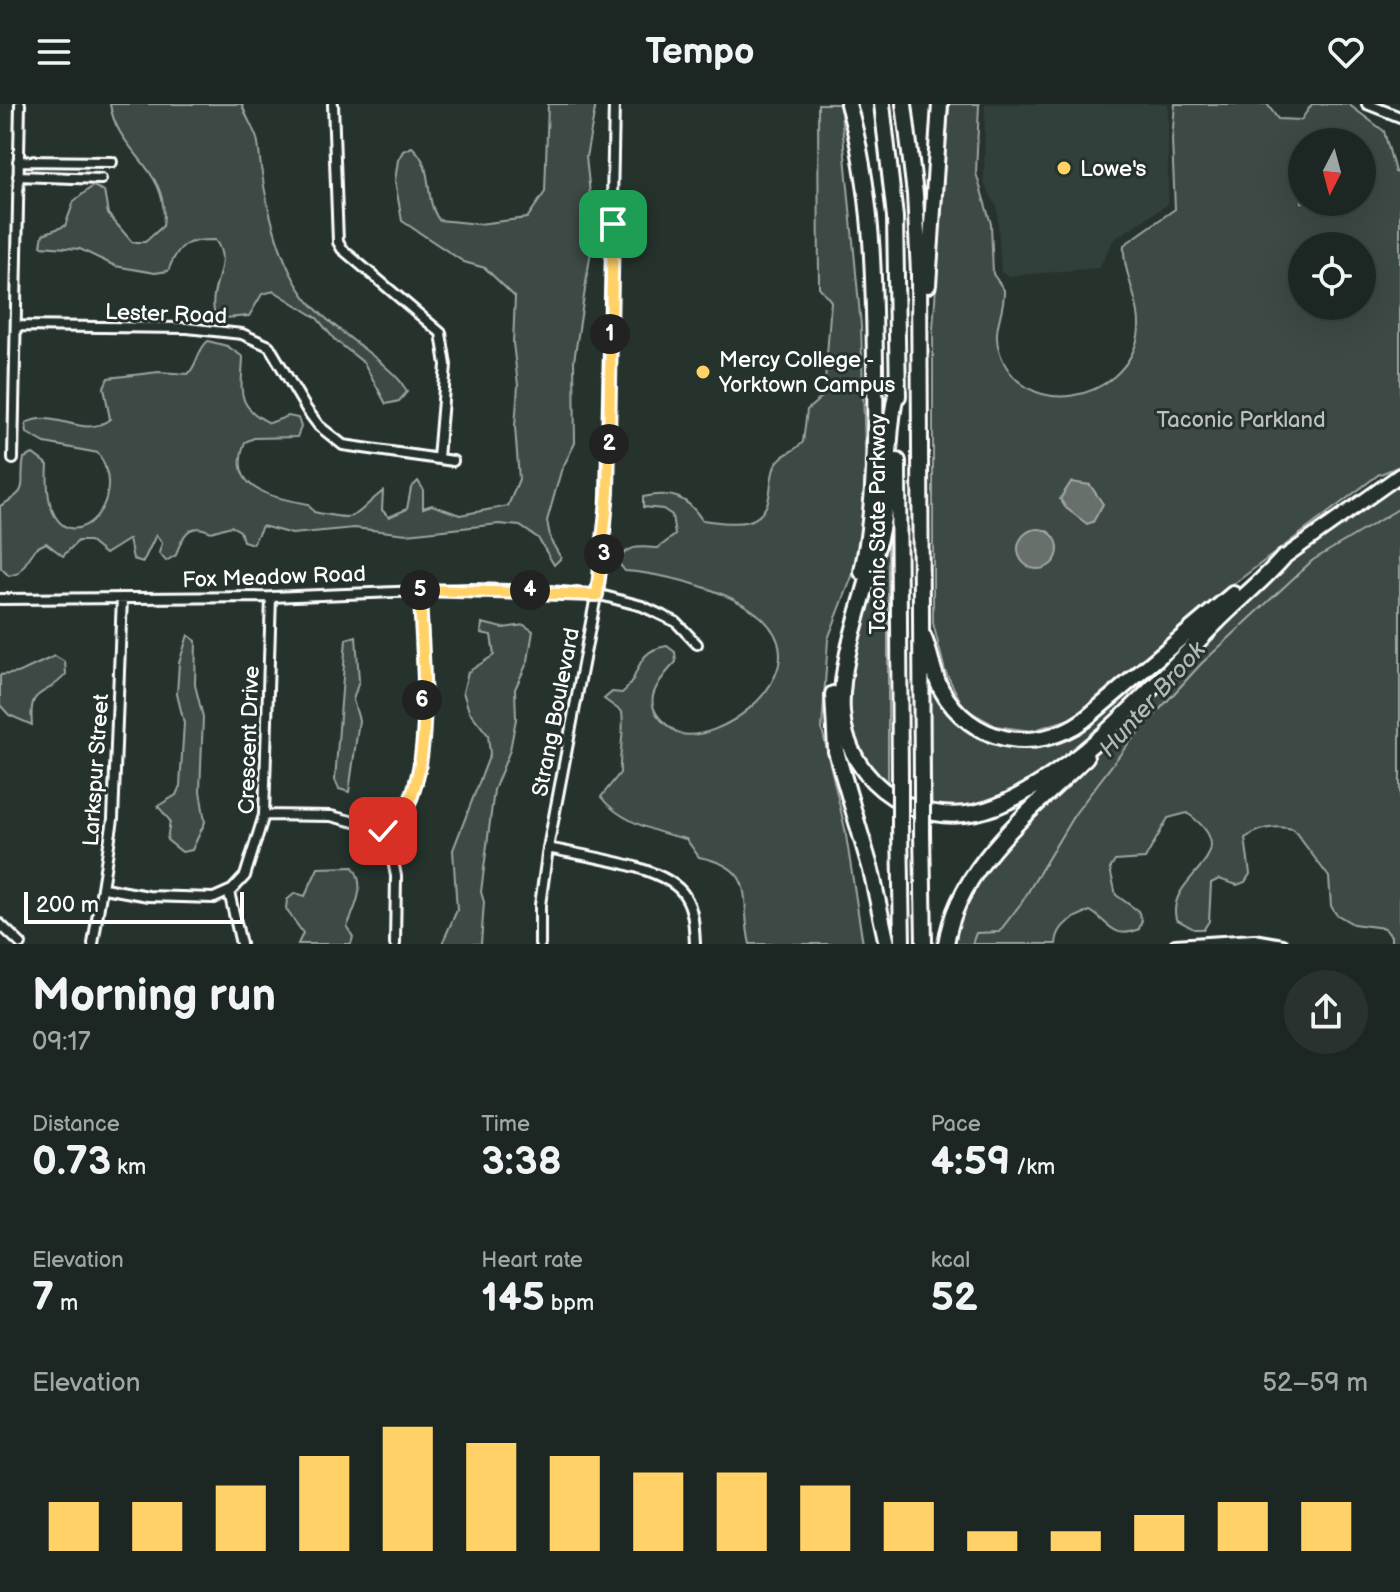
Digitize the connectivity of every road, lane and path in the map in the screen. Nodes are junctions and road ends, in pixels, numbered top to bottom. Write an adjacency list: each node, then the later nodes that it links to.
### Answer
1 (20, 104): 10 (street)
2 (333, 104): 17 (street)
3 (614, 104): 23 (street, Strang Boulevard)
4 (848, 104): 42 (highway)
5 (882, 104): 16 (highway, Taconic State Parkway)
6 (904, 104): 15 (highway, Taconic State Parkway)
7 (940, 104): 15 (highway)
8 (1367, 104): 9 (street)
9 (1400, 117)
10 (18, 161): 11 (street); 12 (street)
11 (112, 162)
12 (18, 176): 13 (street); 14 (street)
13 (101, 179)
14 (16, 326): 17 (street, Lester Road); 18 (street)
15 (919, 356): 27 (highway, Taconic State Parkway)
16 (898, 386): 29 (highway); 43 (highway, Taconic State Parkway, bridge)
17 (438, 458): 19 (street, Lester Road)
18 (13, 459)
19 (453, 461)
20 (1400, 475): 21 (highway)
21 (1283, 558): 27 (highway); 29 (highway)
22 (420, 590): 23 (street, Fox Meadow Road); 24 (street, Fox Meadow Road); 31 (street)
23 (597, 595): 28 (street, Fox Meadow Road); 32 (street, Strang Boulevard)
24 (271, 597): 25 (street, Fox Meadow Road); 30 (street, Crescent Drive)
25 (122, 598): 26 (street, Fox Meadow Road); 33 (street, Larkspur Street)
26 (0, 599)
27 (920, 628): 44 (highway, Taconic State Parkway, bridge)
28 (697, 644)
29 (1158, 681): 45 (highway)
30 (264, 815): 31 (street); 34 (street, Crescent Drive)
31 (387, 831): 39 (street)
32 (548, 848): 40 (street, Strang Boulevard); 41 (street)
33 (104, 888): 34 (street); 37 (street, Larkspur Street)
34 (229, 892): 38 (street)
35 (0, 924): 36 (street)
36 (21, 944)
37 (93, 944)
38 (241, 944)
39 (395, 944)
40 (540, 944)
41 (695, 944)
42 (887, 944)
43 (902, 944)
44 (924, 944)
45 (946, 944)
46 (1175, 944): 47 (street)
47 (1283, 944)

